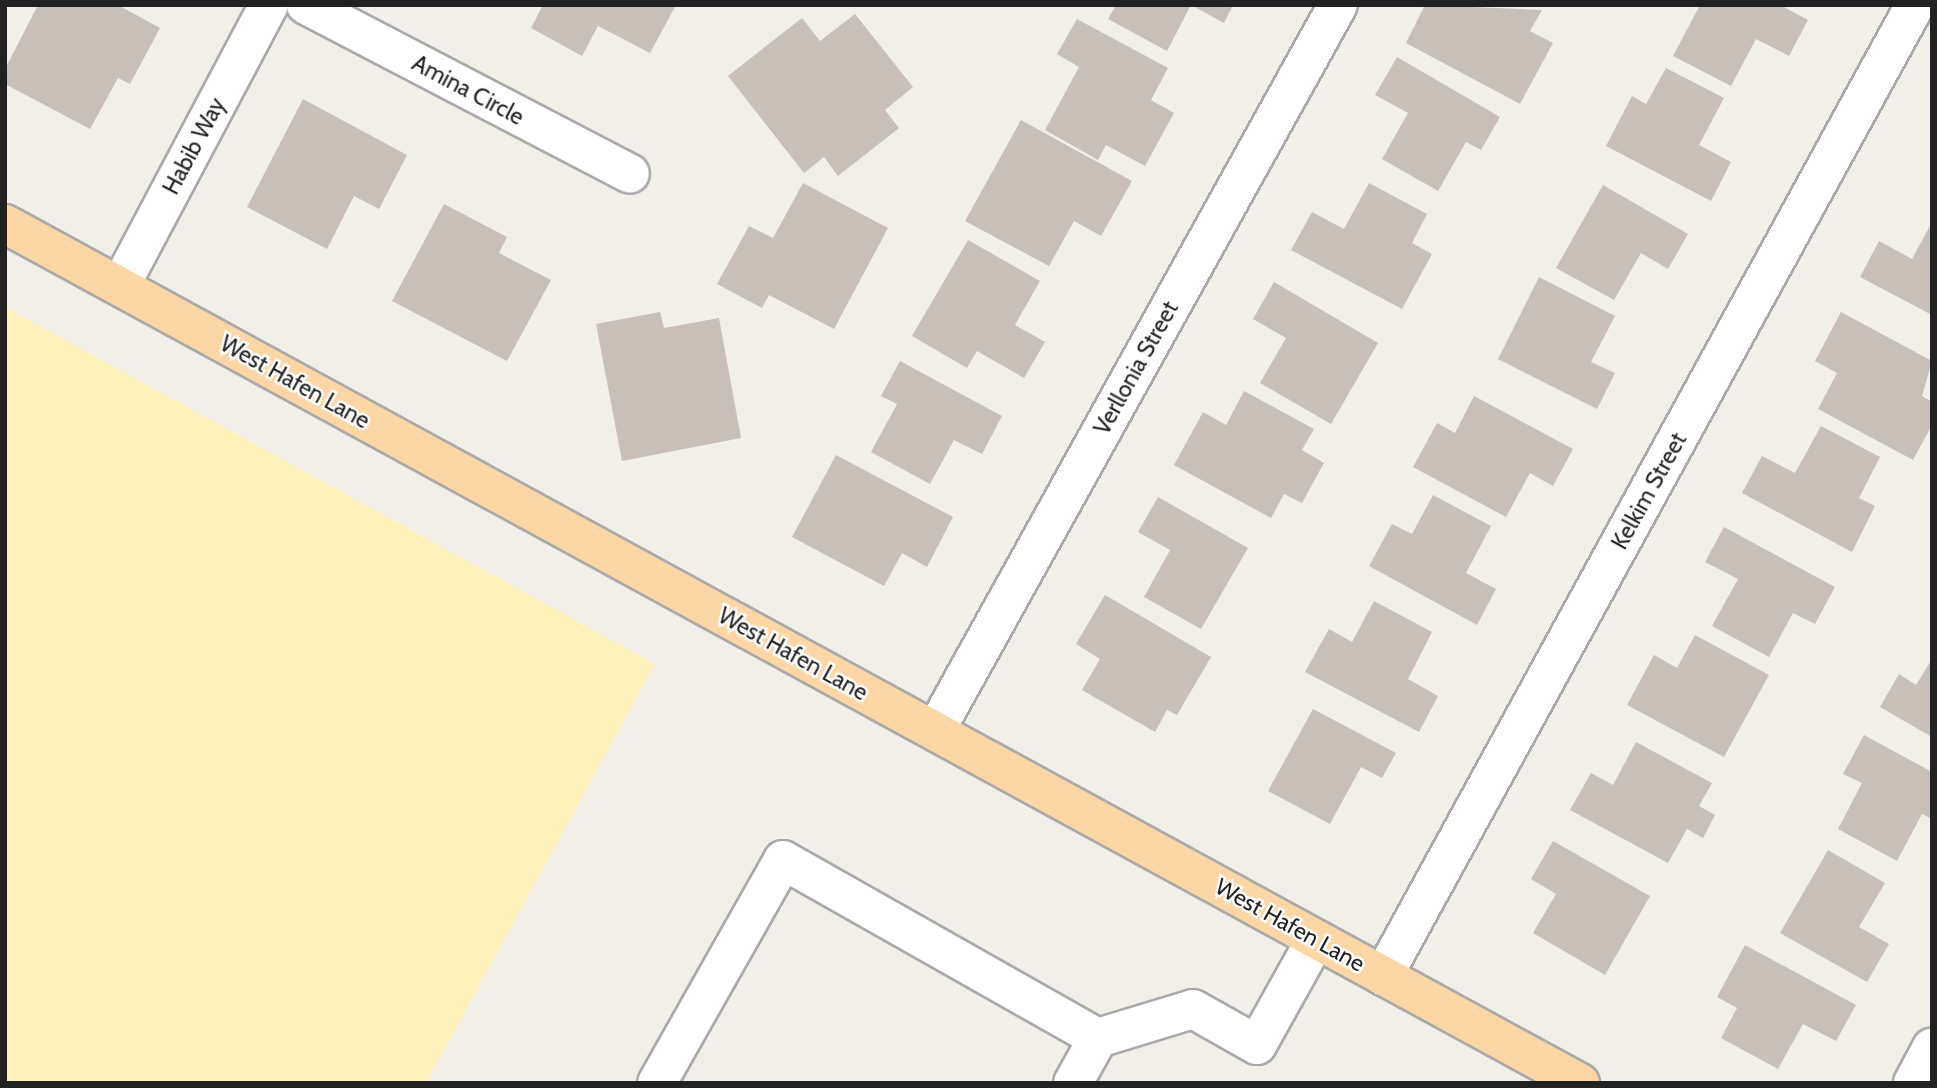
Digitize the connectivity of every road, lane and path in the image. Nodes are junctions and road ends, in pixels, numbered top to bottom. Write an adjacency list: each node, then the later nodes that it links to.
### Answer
1 (269, 5): 7 (street, Habib Way)
2 (306, 5): 5 (street, Amina Circle)
3 (1338, 5): 8 (street, Verllonia Street)
4 (1916, 5): 10 (street, Kelkim Street)
5 (630, 174)
6 (5, 224): 7 (main road, West Hafen Lane)
7 (120, 286): 8 (main road, West Hafen Lane)
8 (935, 731): 9 (main road, West Hafen Lane)
9 (1316, 939): 10 (main road, West Hafen Lane); 11 (street)
10 (1383, 976): 15 (main road, West Hafen Lane)
11 (1098, 1038): 13 (street); 14 (street)
12 (1932, 1048): 16 (street)
13 (657, 1083)
14 (1073, 1083)
15 (1580, 1083)
16 (1913, 1083)

